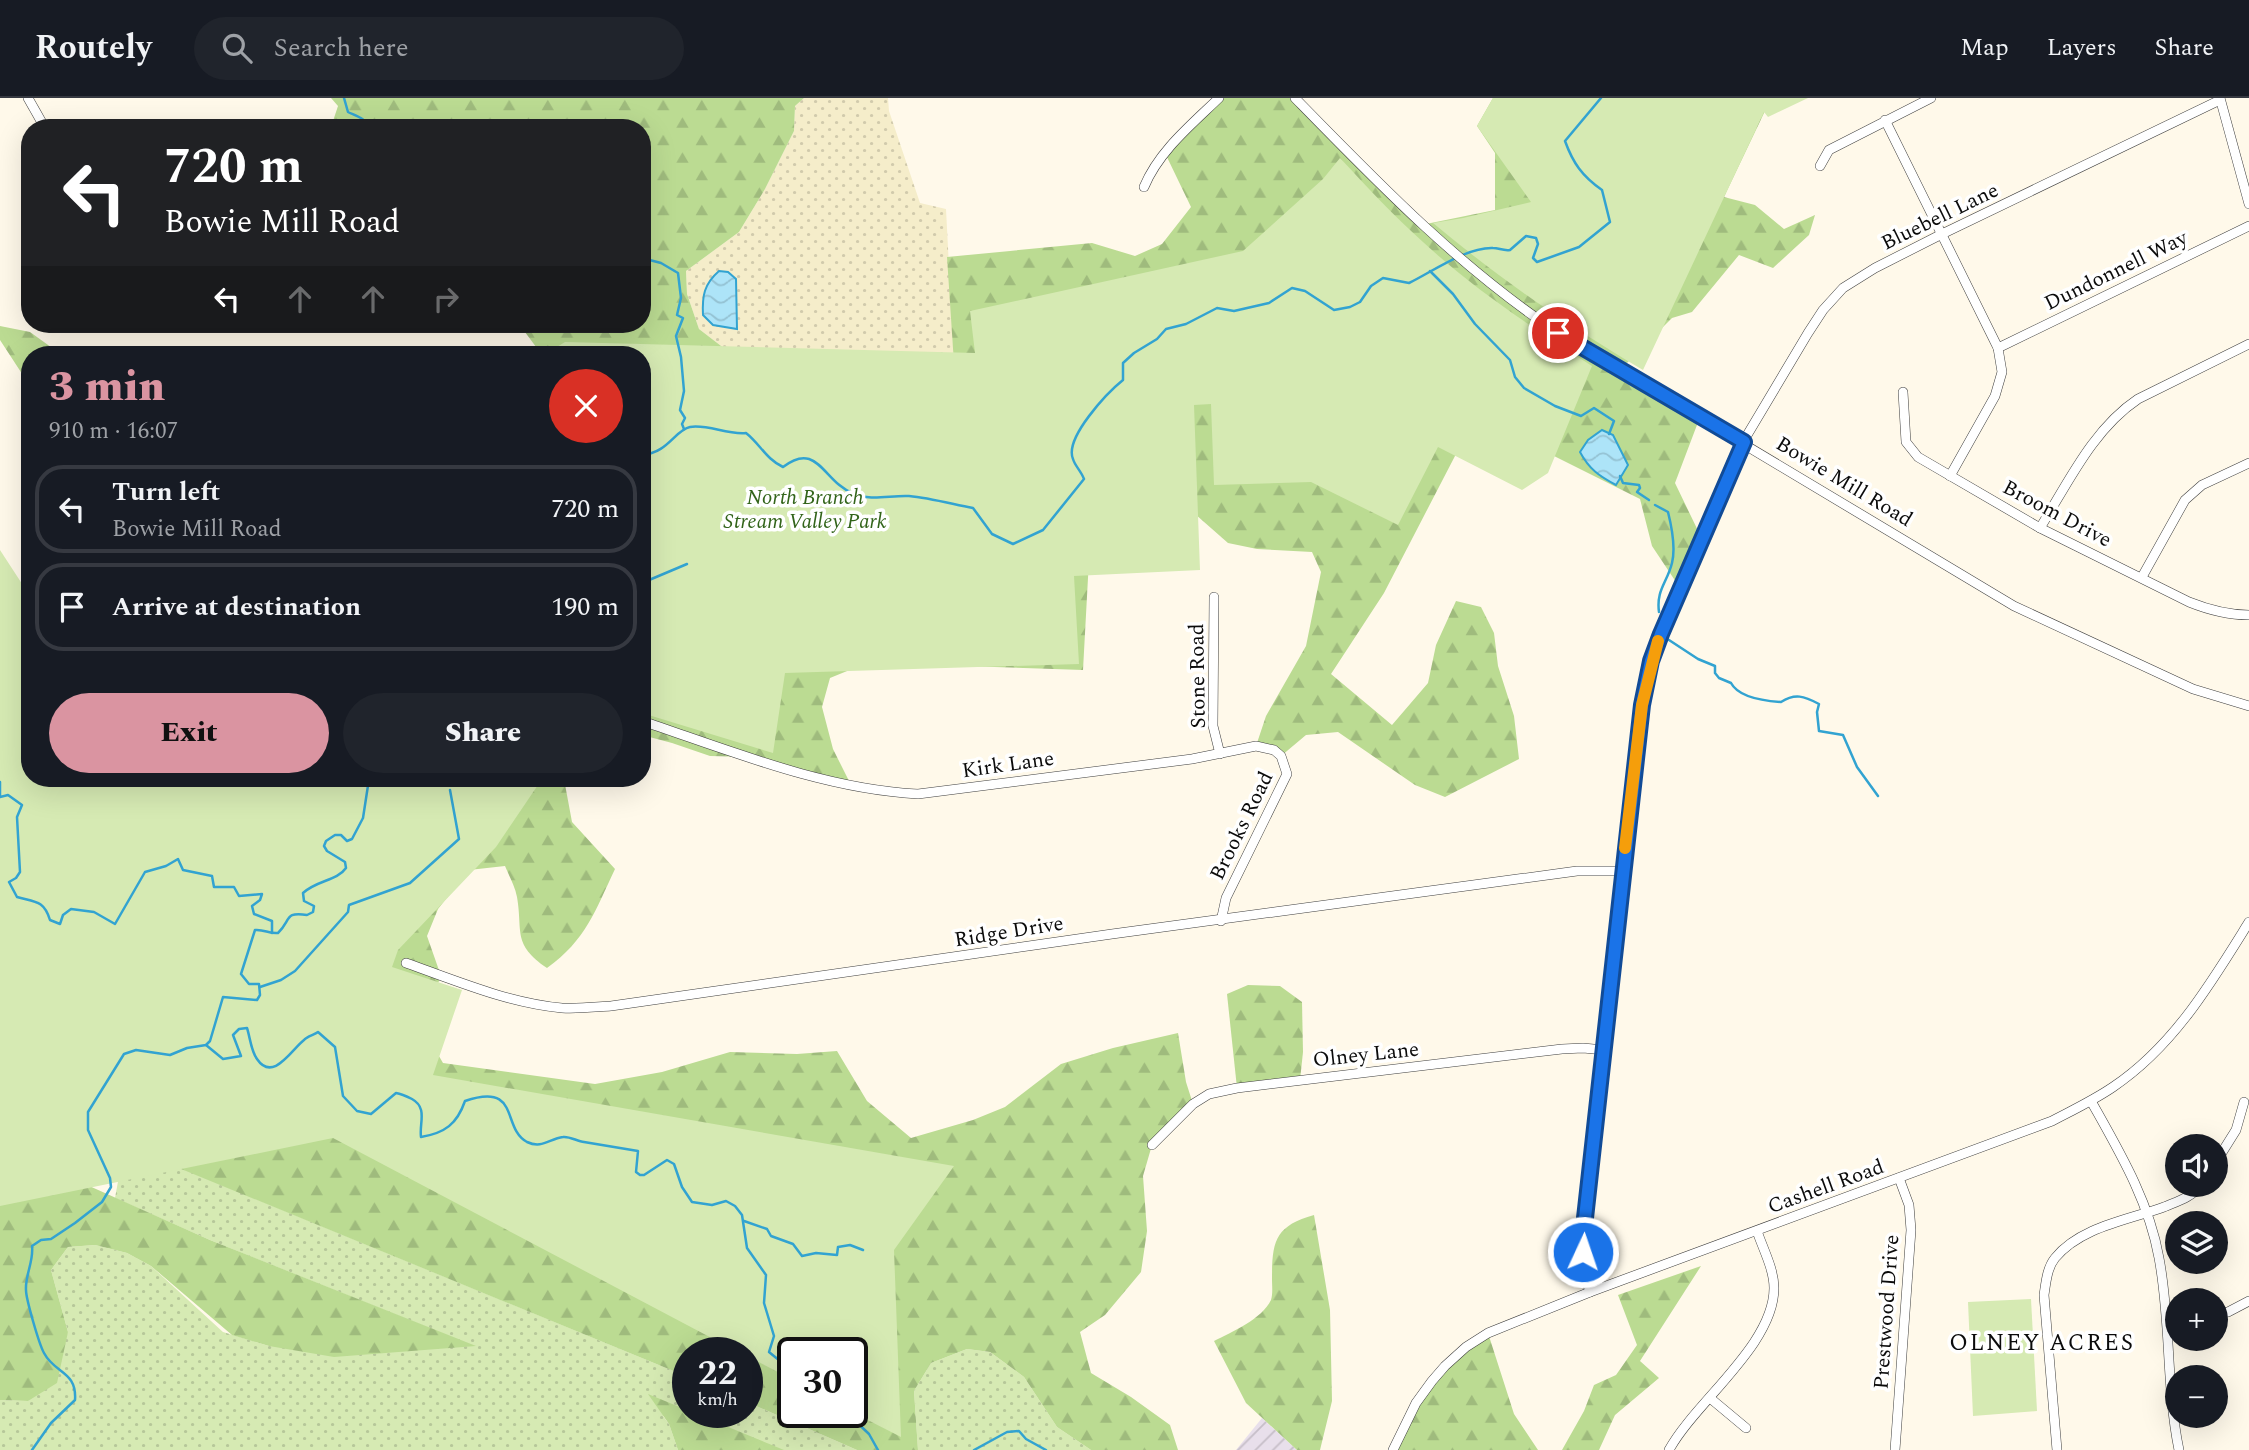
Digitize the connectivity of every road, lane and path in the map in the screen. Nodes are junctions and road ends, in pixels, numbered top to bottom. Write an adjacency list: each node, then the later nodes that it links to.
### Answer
1 (27, 98): 6 (street)
2 (1219, 98): 9 (street)
3 (1295, 98): 16 (street, Bowie Mill Road)
4 (1931, 98): 7 (street)
5 (2220, 99): 10 (street); 12 (street, Bluebell Lane)
6 (40, 119)
7 (1885, 120): 8 (street); 12 (street)
8 (1820, 166)
9 (1144, 187)
10 (2249, 204)
11 (2249, 226): 14 (street, Dundonnell Way)
12 (1942, 234): 14 (street); 16 (street, Bluebell Lane)
13 (2249, 344): 19 (street)
14 (1998, 348): 18 (street)
15 (1903, 392): 18 (street, Broom Drive)
16 (1744, 442): 23 (street, Bowie Mill Road); 27 (street, Bluebell Lane)
17 (2249, 463): 20 (street)
18 (1950, 476): 19 (street, Broom Drive)
19 (2040, 528): 20 (street, Broom Drive)
20 (2142, 578): 22 (street, Broom Drive)
21 (1214, 597): 26 (street, Stone Road)
22 (2249, 615)
23 (2249, 706)
24 (651, 724): 26 (street, Kirk Lane)
25 (1274, 750): 26 (street, Kirk Lane); 28 (street, Brooks Road)
26 (1220, 754)
27 (1622, 871): 28 (street, Ridge Drive); 31 (street, Bluebell Lane)
28 (1221, 921): 30 (street, Ridge Drive)
29 (2247, 928): 32 (street, Cashell Road)
30 (406, 963)
31 (1604, 1050): 35 (street, Olney Lane); 41 (street, Bluebell Lane)
32 (2091, 1101): 36 (street, Cashell Road); 38 (street)
33 (2244, 1102): 34 (street)
34 (2228, 1143)
35 (1152, 1145)
36 (1899, 1178): 39 (street, Cashell Road); 49 (street, Prestwood Drive)
37 (2186, 1197): 38 (street)
38 (2147, 1213): 40 (street); 50 (street)
39 (1757, 1231): 41 (street, Cashell Road); 45 (street)
40 (2166, 1288)
41 (1590, 1292): 47 (street, Cashell Road)
42 (2249, 1301): 43 (street)
43 (2228, 1312)
44 (2173, 1351): 51 (street)
45 (1710, 1398): 46 (street); 48 (street)
46 (1746, 1428)
47 (1393, 1450)
48 (1670, 1450)
49 (1895, 1450)
50 (2057, 1450)
51 (2179, 1450)

